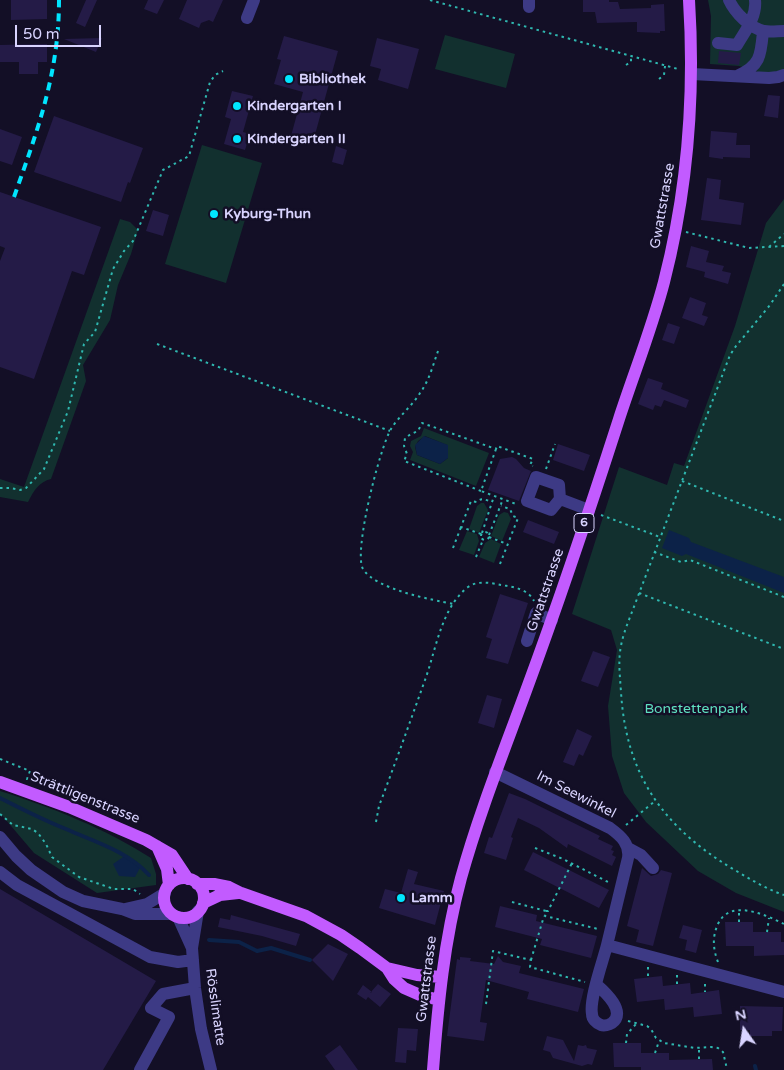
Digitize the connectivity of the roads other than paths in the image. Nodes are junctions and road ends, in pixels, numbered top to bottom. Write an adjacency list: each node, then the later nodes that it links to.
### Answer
1 (254, 0): 5 (street)
2 (690, 0): 10 (main road, Gwattstrasse / 6)
3 (729, 0): 6 (street)
4 (755, 0): 6 (street)
5 (247, 18)
6 (749, 23): 7 (street); 9 (street)
7 (763, 31): 8 (street); 12 (street)
8 (784, 32)
9 (718, 43)
10 (692, 74): 12 (street); 14 (main road, Gwattstrasse / 6)
11 (784, 74): 12 (street)
12 (738, 76)
13 (560, 499): 13 (street); 14 (street)
14 (589, 510): 15 (main road, Gwattstrasse / 6)
15 (552, 620): 16 (street); 17 (main road, Gwattstrasse / 6)
16 (527, 641)
17 (495, 772): 21 (street, Im Seewinkel); 35 (main road, Gwattstrasse / 6)
18 (0, 782): 20 (main road, Strättligenstrasse)
19 (0, 837): 22 (street)
20 (157, 846): 26 (main road, Strättligenstrasse); 27 (main road)
21 (628, 848): 24 (street, Im Seewinkel); 32 (street)
22 (16, 856): 23 (street); 30 (street)
23 (0, 867)
24 (653, 868)
25 (0, 872): 33 (street)
26 (193, 882): 27 (main road); 28 (main road); 29 (main road)
27 (167, 889): 30 (street); 31 (main road)
28 (241, 893): 29 (main road); 34 (main road)
29 (200, 907): 31 (main road); 33 (street, Rösslimatte)
30 (122, 909): 31 (street)
31 (174, 915): 33 (street, Rösslimatte)
32 (607, 946): 36 (street); 38 (street)
33 (193, 954): 37 (street, Rösslimatte)
34 (387, 968): 35 (main road); 39 (main road)
35 (441, 977): 39 (main road, Gwattstrasse / 6)
36 (597, 985): 36 (street)
37 (195, 988): 40 (street); 41 (street, Rösslimatte)
38 (784, 992)
39 (439, 1000): 42 (main road, Gwattstrasse / 6)
40 (140, 1070)
41 (210, 1070)
42 (432, 1070)

